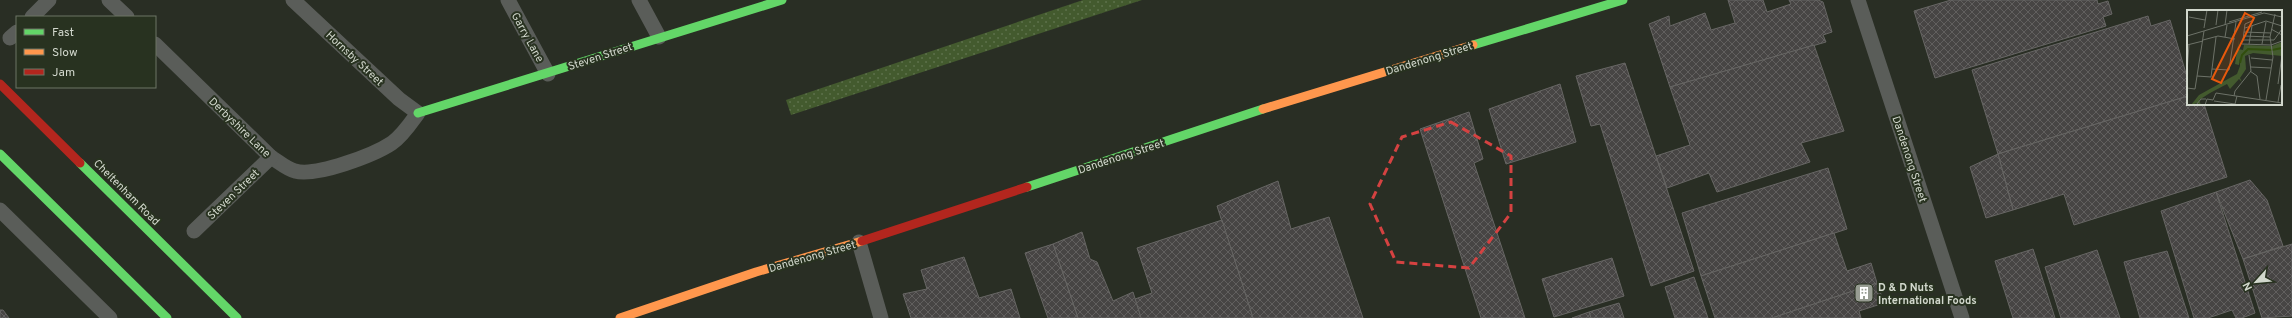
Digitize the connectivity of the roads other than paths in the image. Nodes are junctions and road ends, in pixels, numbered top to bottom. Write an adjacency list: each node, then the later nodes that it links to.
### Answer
1 (49, 0): 9 (street)
2 (109, 0): 10 (street)
3 (293, 0): 15 (street, Hornsby Street)
4 (508, 0): 13 (street, Garry Lane)
5 (639, 0): 11 (street)
6 (779, 0): 11 (street, Steven Street)
7 (1623, 0): 20 (street, Dandenong Street)
8 (1858, 0): 26 (street, Dandenong Street)
9 (33, 16)
10 (126, 16)
11 (659, 37): 13 (street, Steven Street)
12 (156, 45): 17 (street, Derbyshire Lane)
13 (548, 74): 15 (street, Steven Street)
14 (0, 84): 23 (street, Cheltenham Road)
15 (418, 113): 17 (street, Derbyshire Lane)
16 (0, 154): 22 (street)
17 (271, 157): 19 (street, Steven Street)
18 (0, 210): 21 (street)
19 (194, 231)
20 (858, 242): 24 (street, Dandenong Street); 25 (street)
21 (110, 318)
22 (167, 318)
23 (237, 318)
24 (620, 318)
25 (881, 318)
26 (1962, 318)

